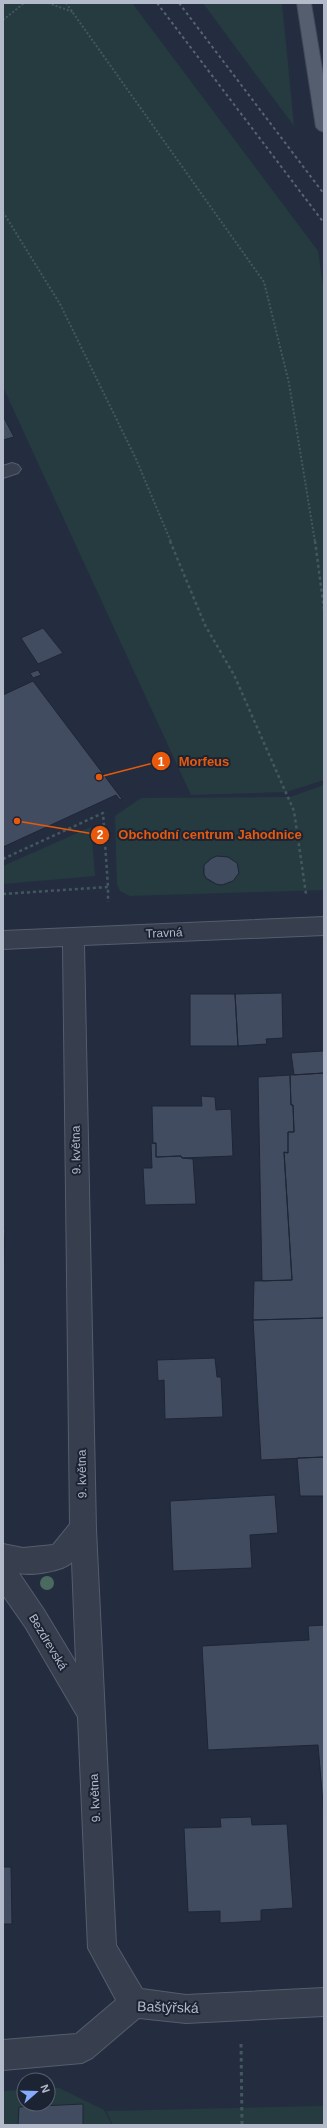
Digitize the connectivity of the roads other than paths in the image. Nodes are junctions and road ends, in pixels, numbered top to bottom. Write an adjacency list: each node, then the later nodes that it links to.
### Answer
1 (304, 3): 2 (main road)
2 (324, 127)
3 (324, 926): 4 (street, Travná)
4 (73, 937): 5 (street, Travná); 6 (street, 9. května)
5 (3, 940)
6 (83, 1529): 7 (street); 9 (street, 9. května)
7 (3, 1557)
8 (3, 1572): 9 (street, Bezdrevská)
9 (90, 1713): 11 (street, 9. května)
10 (324, 2002): 11 (street, Baštýřská)
11 (134, 2003): 12 (street, Baštýřská)
12 (3, 2055)

